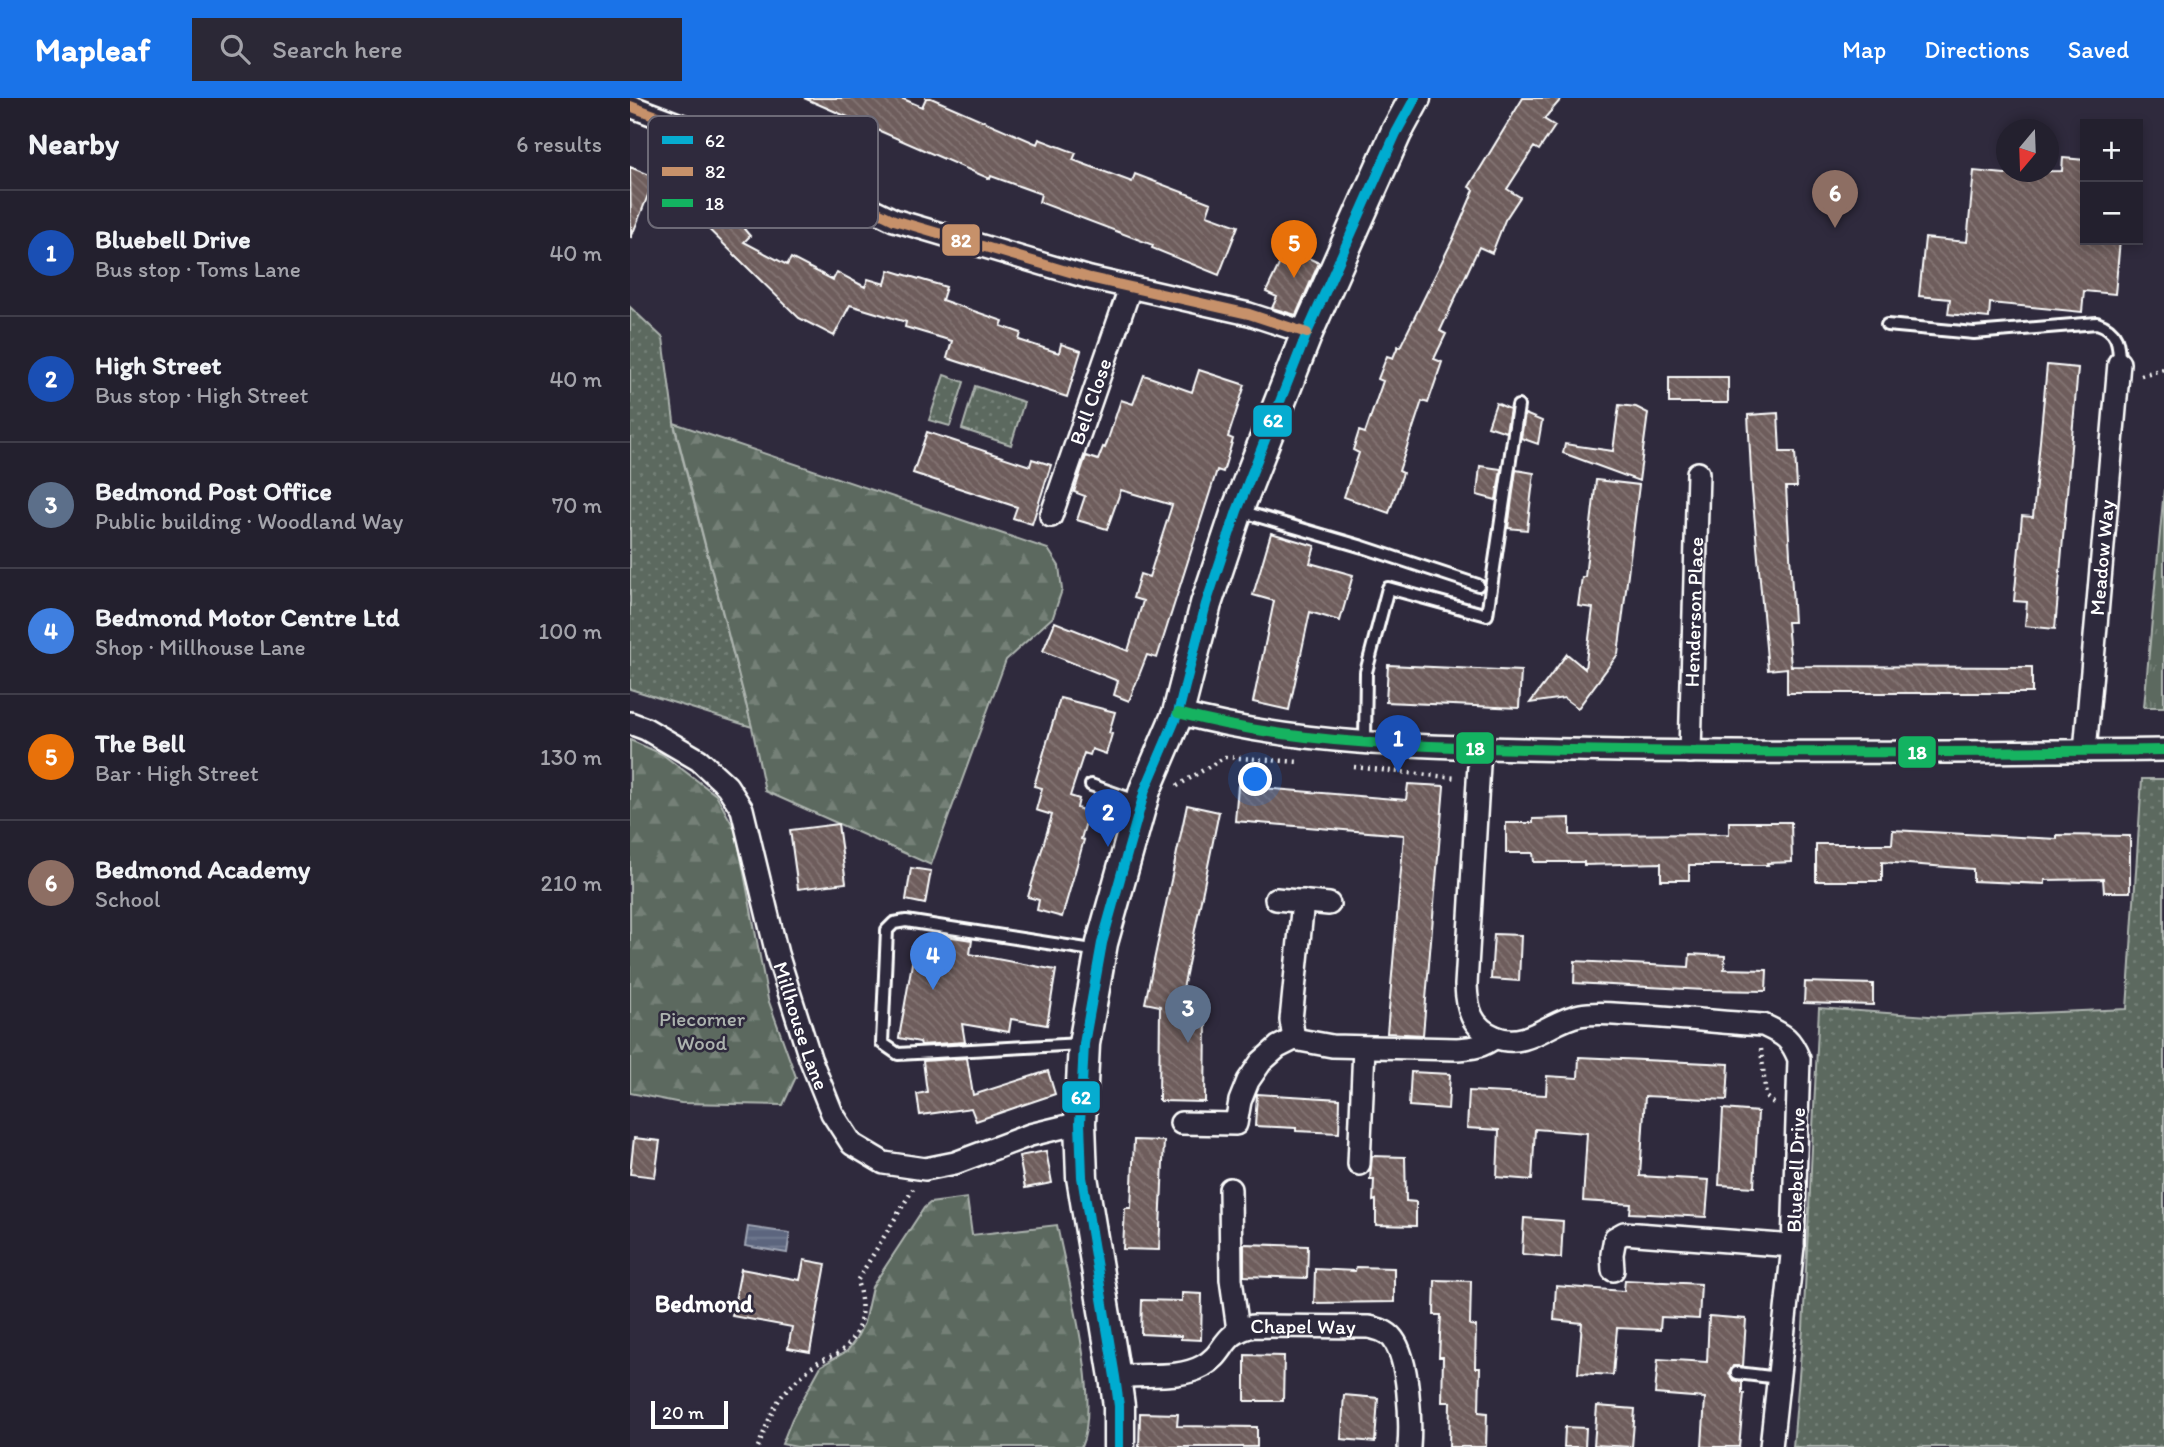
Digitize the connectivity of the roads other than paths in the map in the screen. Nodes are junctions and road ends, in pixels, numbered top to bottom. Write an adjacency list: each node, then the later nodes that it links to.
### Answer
1 (1415, 98): 7 (street)
2 (630, 106): 3 (street)
3 (657, 116)
4 (878, 212): 5 (street)
5 (1130, 288): 7 (street); 12 (street, Bell Close)
6 (1887, 325): 8 (lane)
7 (1307, 333): 11 (street)
8 (2119, 363): 19 (street, Meadow Way)
9 (1518, 406): 16 (lane)
10 (1698, 473): 20 (street, Henderson Place)
11 (1237, 511): 13 (lane); 14 (street)
12 (1051, 516)
13 (1478, 585)
14 (1178, 713): 16 (street); 22 (street)
15 (630, 723): 32 (street, Millhouse Lane)
16 (1365, 741): 17 (street)
17 (1480, 748): 20 (street); 27 (street)
18 (2164, 750): 19 (street)
19 (2085, 751): 20 (street)
20 (1690, 752)
21 (1091, 785): 22 (lane)
22 (1145, 791): 26 (street)
23 (1276, 899): 24 (street)
24 (1303, 901): 25 (street); 28 (street)
25 (1329, 904)
26 (1100, 952): 29 (street); 29 (lane)
27 (1495, 1037): 30 (street, Bluebell Drive); 35 (street, Bluebell Drive)
28 (1294, 1039): 30 (street, Bluebell Drive); 31 (street)
29 (1084, 1044): 32 (street)
30 (1364, 1048): 33 (street)
31 (1181, 1123)
32 (1080, 1124): 39 (street)
33 (1359, 1164)
34 (1230, 1189): 37 (street)
35 (1793, 1246): 36 (street); 40 (street, Bluebell Drive)
36 (1613, 1270)
37 (1238, 1329): 39 (street, Chapel Way); 42 (street, Chapel Way)
38 (1737, 1373): 40 (lane)
39 (1115, 1377): 41 (street)
40 (1779, 1378): 43 (street, Bluebell Drive)
41 (1119, 1447)
42 (1409, 1447)
43 (1771, 1447)

